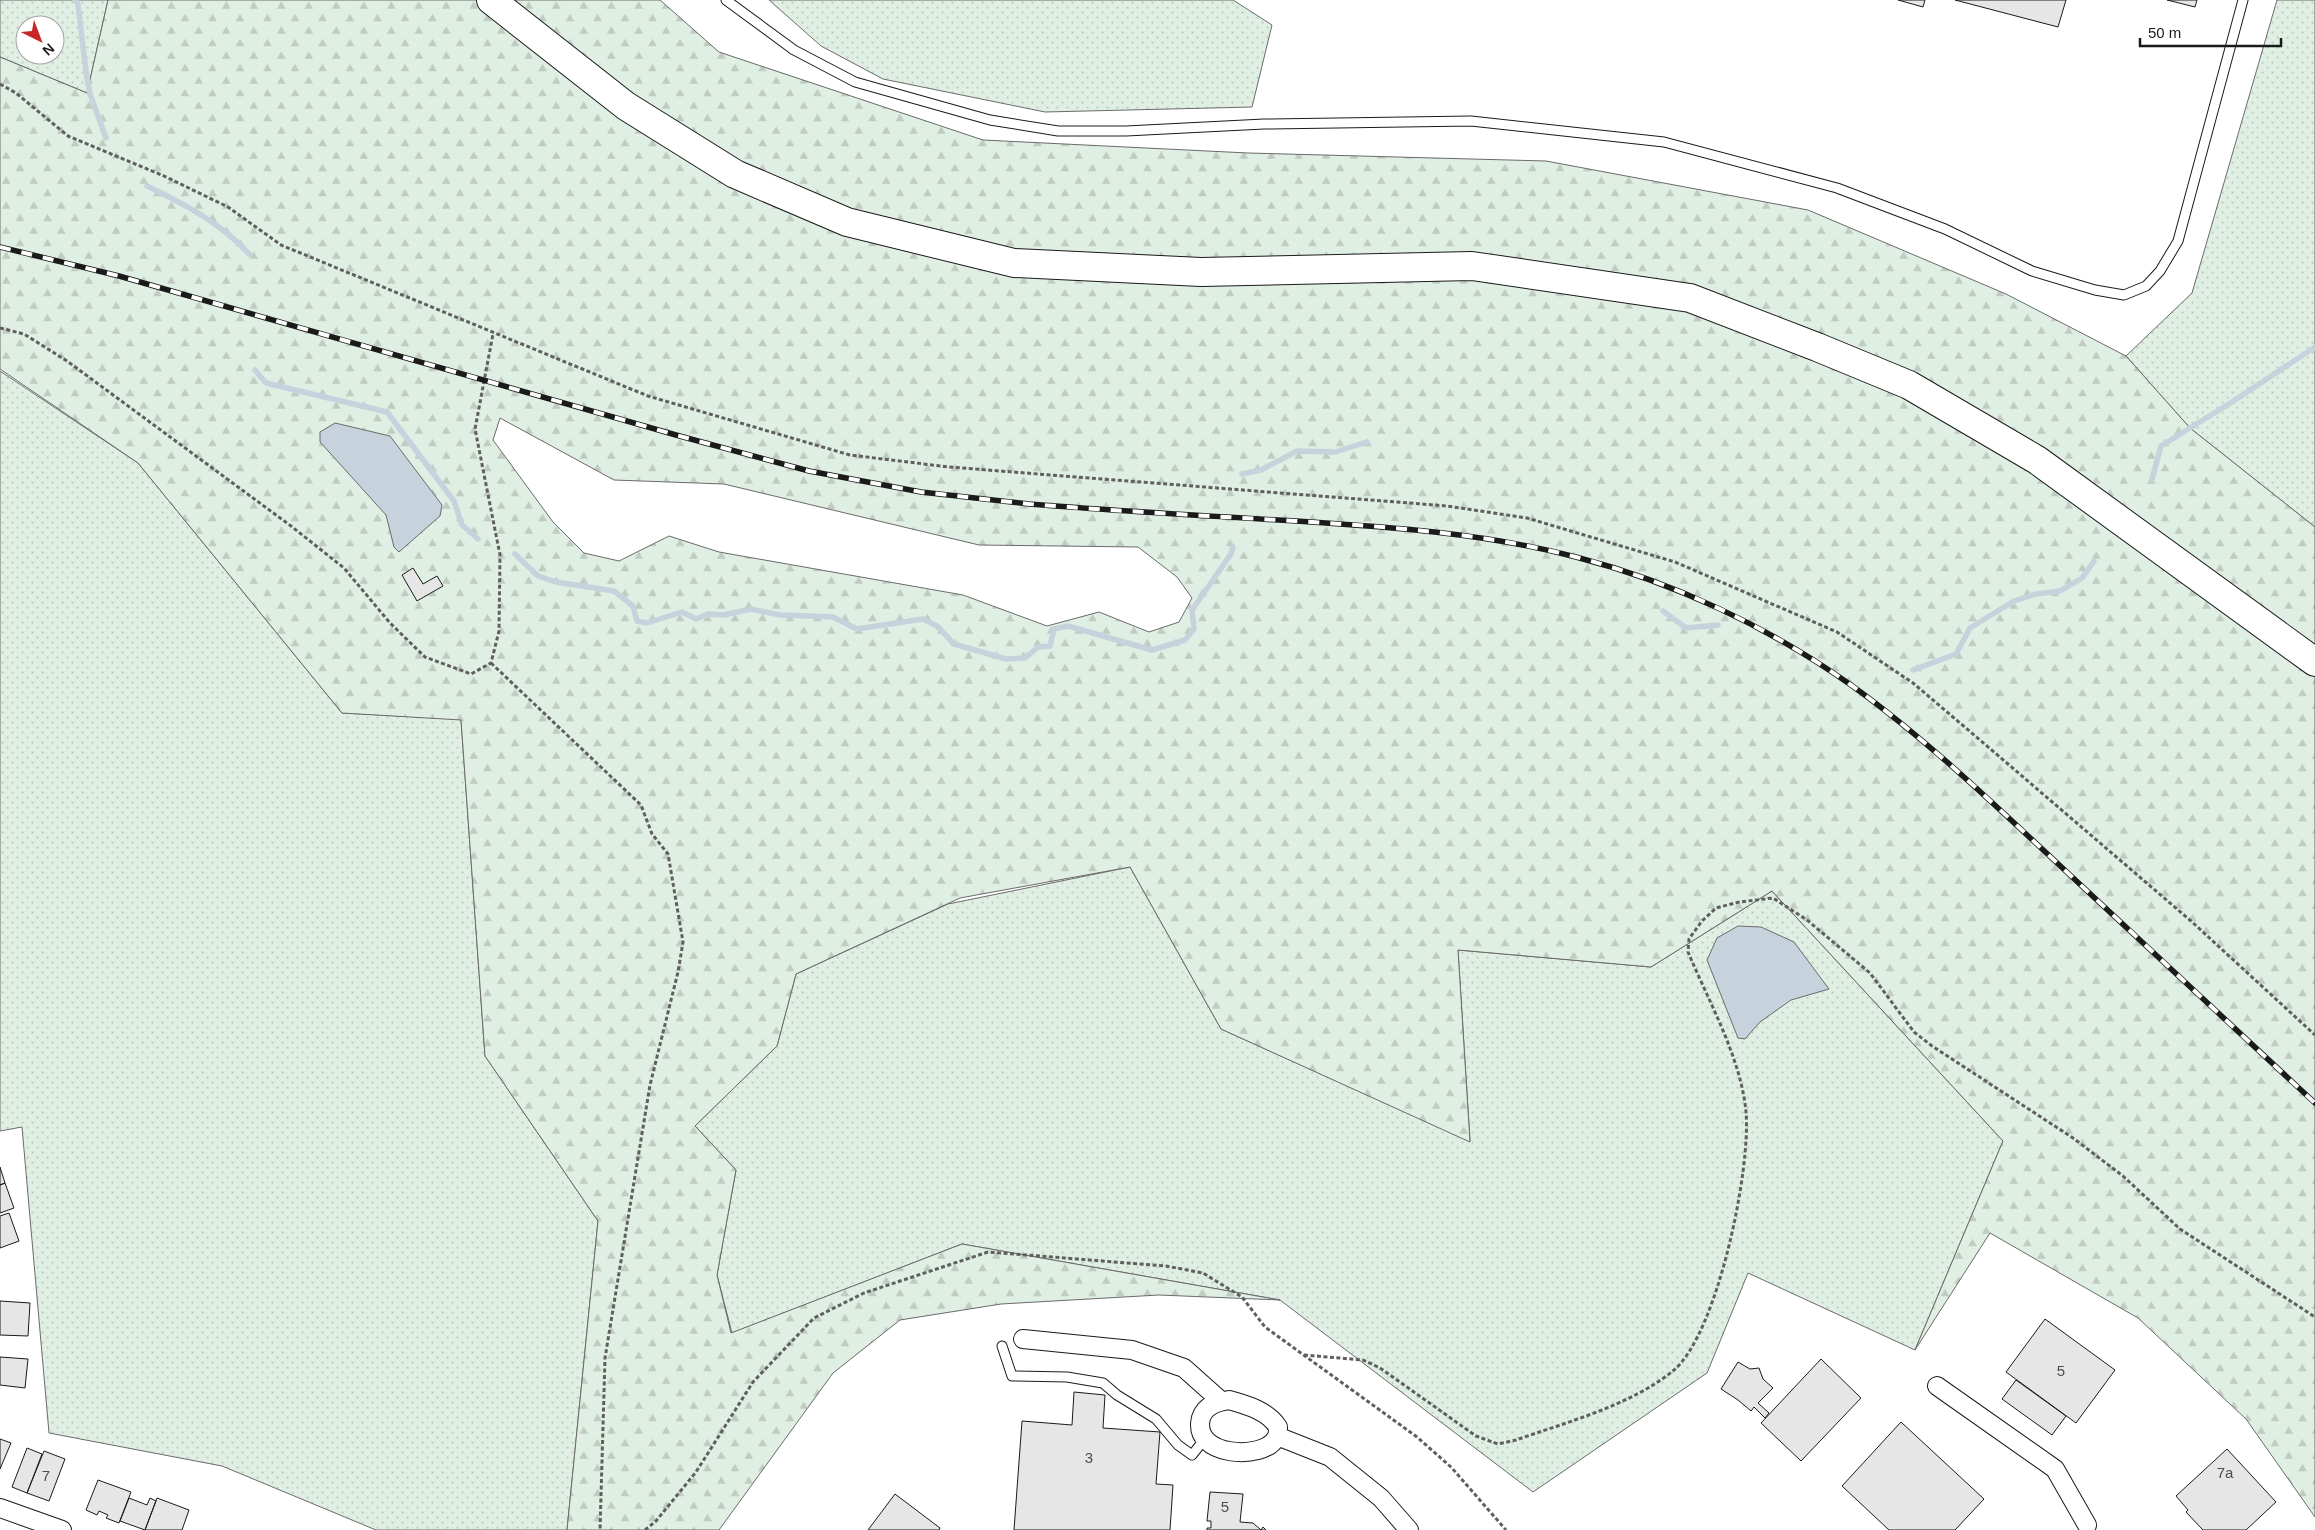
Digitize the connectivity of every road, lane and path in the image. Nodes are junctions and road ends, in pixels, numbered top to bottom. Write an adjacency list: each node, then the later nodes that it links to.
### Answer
1 (491, 0): 7 (main road)
2 (726, 0): 3 (lane)
3 (2243, 0)
4 (0, 84): 6 (path)
5 (0, 328): 8 (path)
6 (493, 334): 8 (path); 9 (path)
7 (2315, 662)
8 (491, 663): 21 (path)
9 (2315, 1035)
10 (2315, 1317): 13 (path)
11 (1023, 1339): 15 (street)
12 (1002, 1346): 17 (lane)
13 (1304, 1355)
14 (1937, 1386): 19 (street)
15 (1221, 1401): 16 (street); 17 (street)
16 (1277, 1436): 17 (street); 22 (street)
17 (1204, 1440)
18 (0, 1508): 20 (street)
19 (2088, 1528)
20 (62, 1530)
21 (600, 1530)
22 (1409, 1530)

